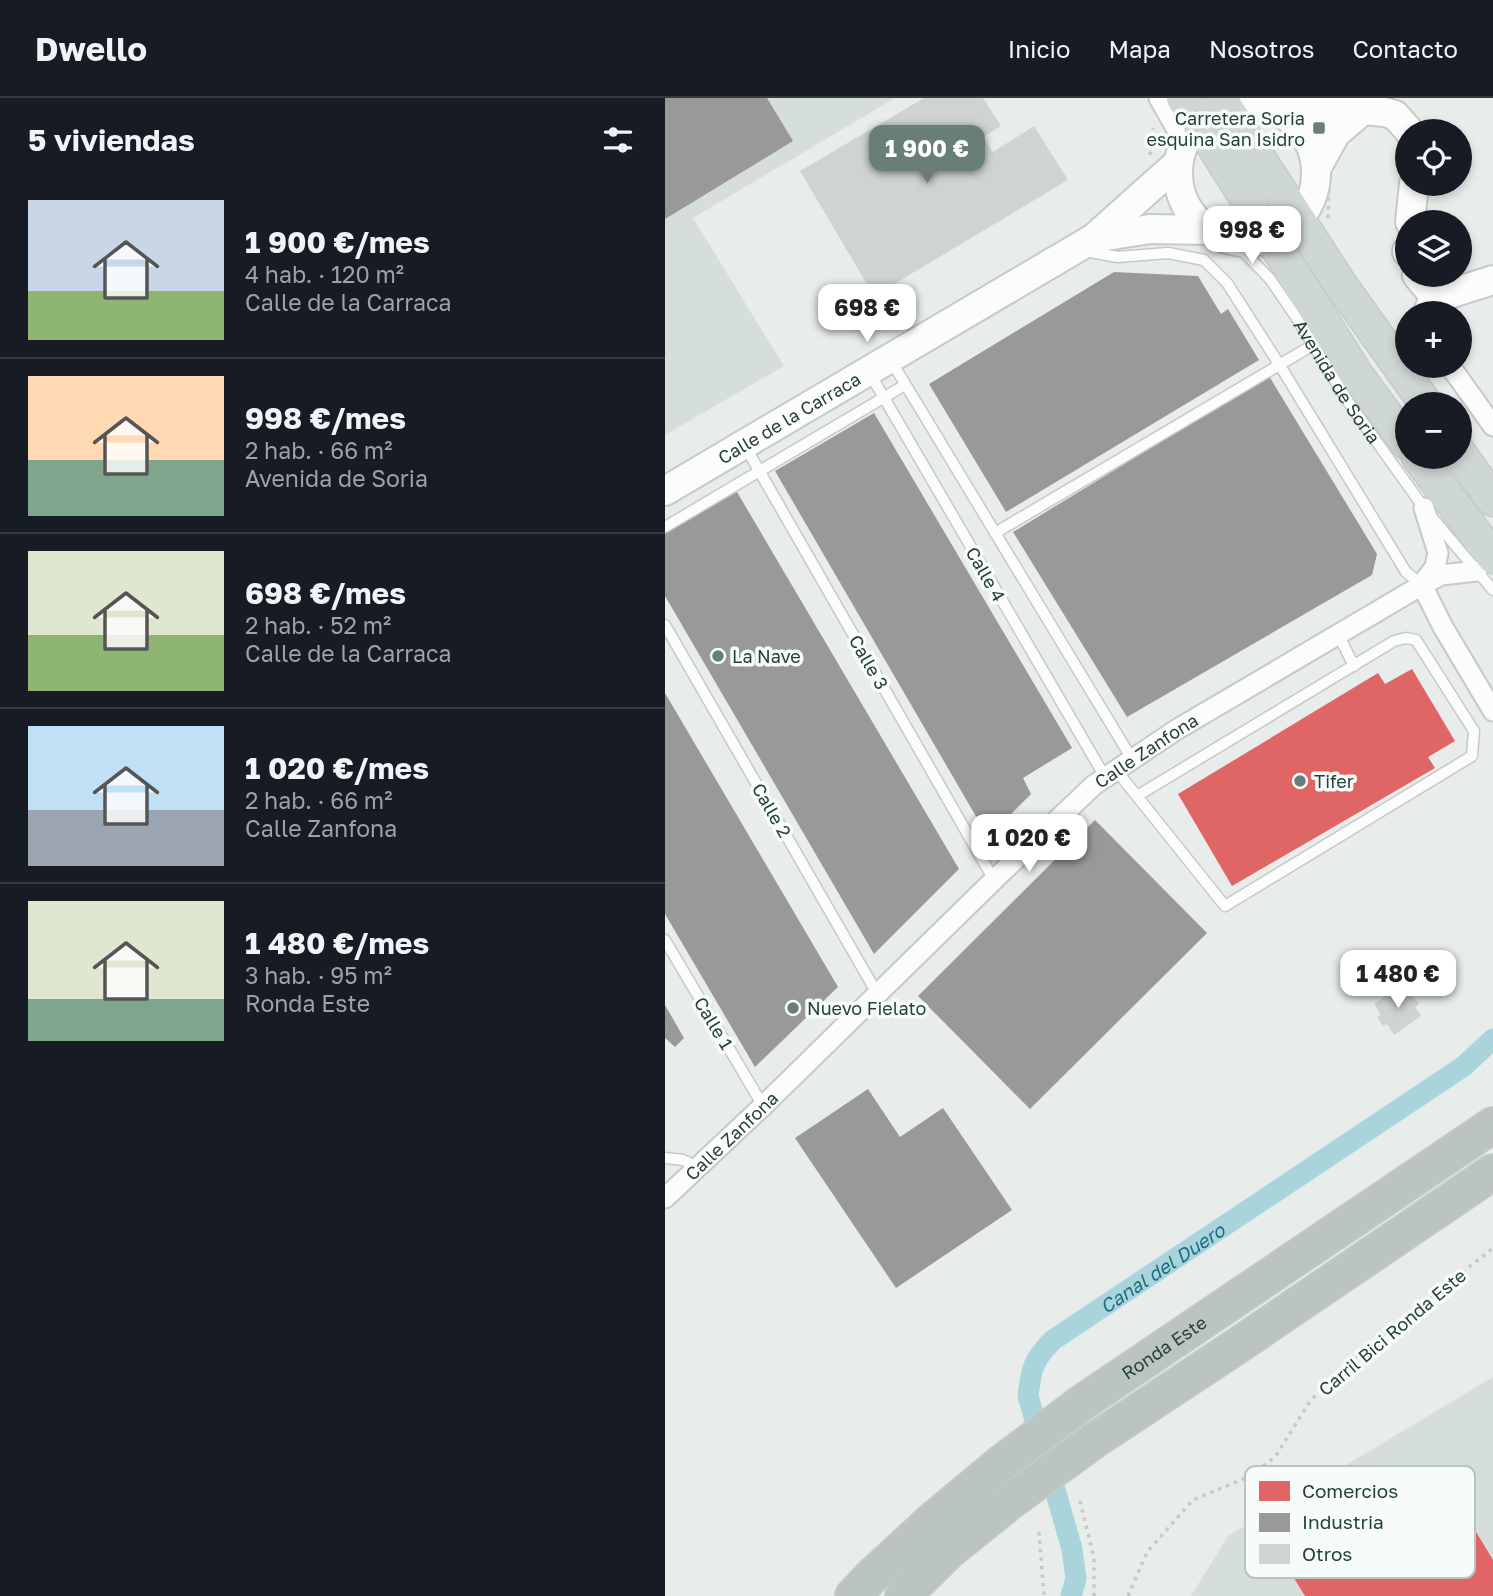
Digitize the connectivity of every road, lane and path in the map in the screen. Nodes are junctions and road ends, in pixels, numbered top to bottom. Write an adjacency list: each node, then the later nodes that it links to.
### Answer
1 (1159, 98): 7 (street, Avenida de Soria)
2 (1222, 102): 3 (street); 7 (street, Calle de la Carraca); 10 (main road)
3 (1269, 106): 4 (street); 9 (street)
4 (1363, 110): 6 (street); 9 (street)
5 (1151, 118): 8 (path)
6 (1398, 119)
7 (1185, 132): 11 (street); 12 (main road, Avenida de Soria); 13 (street, Calle de la Carraca)
8 (1149, 162)
9 (1324, 173): 10 (path); 10 (street)
10 (1313, 221): 12 (street); 21 (main road)
11 (1220, 235): 12 (street, Calle de la Carraca); 13 (street, Calle de la Carraca); 16 (lane, Avenida de Soria)
12 (1271, 238): 24 (main road, Avenida de Soria)
13 (1084, 244): 17 (lane); 18 (street, Calle de la Carraca)
14 (1493, 280): 15 (street)
15 (1424, 293)
16 (1313, 345): 17 (lane); 31 (lane, Avenida de Soria)
17 (1279, 364): 33 (lane); 35 (lane)
18 (879, 365): 20 (lane); 22 (lane, Calle 4); 25 (street, Calle de la Carraca)
19 (1460, 378): 23 (street)
20 (905, 385): 22 (lane); 33 (lane)
21 (1417, 392)
22 (883, 397): 28 (lane); 41 (lane, Calle 4)
23 (1489, 415)
24 (1395, 427)
25 (744, 444): 28 (lane, Calle 3); 29 (street, Calle de la Carraca)
26 (1425, 469): 34 (main road, Avenida de Soria)
27 (1471, 469): 30 (main road)
28 (758, 470): 32 (lane); 43 (lane, Calle 3)
29 (665, 491)
30 (1493, 500)
31 (1424, 508): 34 (lane, Avenida de Soria); 35 (street)
32 (665, 527)
33 (995, 533): 41 (lane)
34 (1485, 564): 35 (street, Calle Zanfona); 36 (lane, Avenida de Soria)
35 (1422, 584): 38 (street, Calle Zanfona); 40 (street)
36 (1493, 590)
37 (665, 625): 45 (lane, Calle 2)
38 (1338, 634): 39 (lane); 41 (street, Calle Zanfona)
39 (1354, 666): 42 (lane); 42 (lane)
40 (1493, 711)
41 (1118, 769): 42 (lane); 43 (street, Calle Zanfona)
42 (1137, 796)
43 (994, 880): 45 (street, Calle Zanfona)
44 (665, 940): 46 (lane, Calle 1)
45 (878, 995): 46 (street, Calle Zanfona)
46 (763, 1107): 49 (street, Calle Zanfona)
47 (1493, 1125): 57 (highway, Ronda Este)
48 (665, 1158): 49 (lane)
49 (697, 1167): 51 (street, Calle Zanfona)
50 (1493, 1172): 58 (highway)
51 (665, 1198)
52 (1493, 1248): 53 (path, Carril Bici Ronda Este)
53 (1263, 1466)
54 (1245, 1478): 61 (path, Carril Bici Ronda Este)
55 (1080, 1501): 60 (path)
56 (1039, 1532): 59 (path)
57 (853, 1596)
58 (903, 1596)
59 (1044, 1596)
60 (1094, 1596)
61 (1128, 1596)

